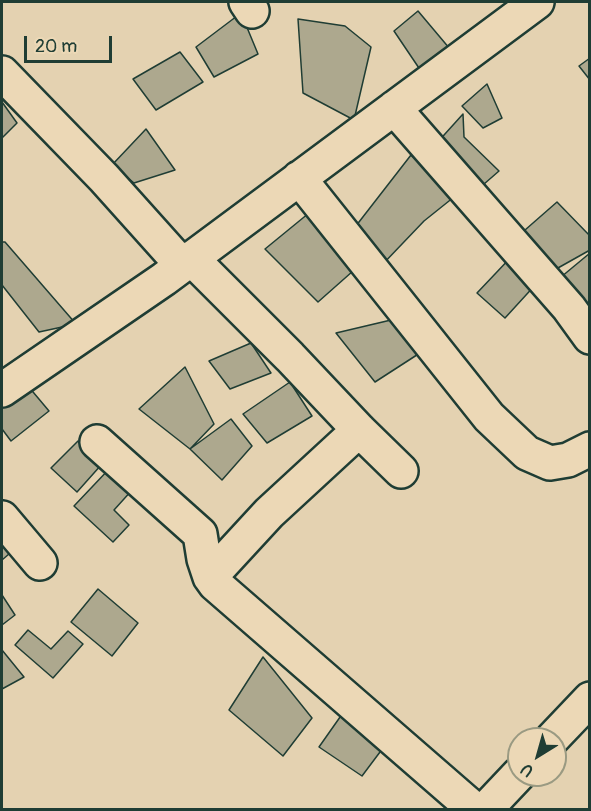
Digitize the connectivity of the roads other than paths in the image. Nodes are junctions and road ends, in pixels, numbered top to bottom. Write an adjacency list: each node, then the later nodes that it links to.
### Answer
1 (537, 2): 3 (street)
2 (2, 73): 5 (street)
3 (394, 108): 4 (street); 6 (street)
4 (299, 178): 5 (street); 10 (street)
5 (187, 262): 7 (street); 8 (street)
6 (590, 337)
7 (2, 390)
8 (359, 430): 11 (street); 14 (street)
9 (97, 442): 14 (street)
10 (590, 449)
11 (401, 471)
12 (2, 518): 13 (street)
13 (40, 563)
14 (210, 577): 18 (street)
15 (590, 699): 16 (street)
16 (563, 727)
17 (507, 787): 19 (street)
18 (475, 810)
19 (485, 810)

